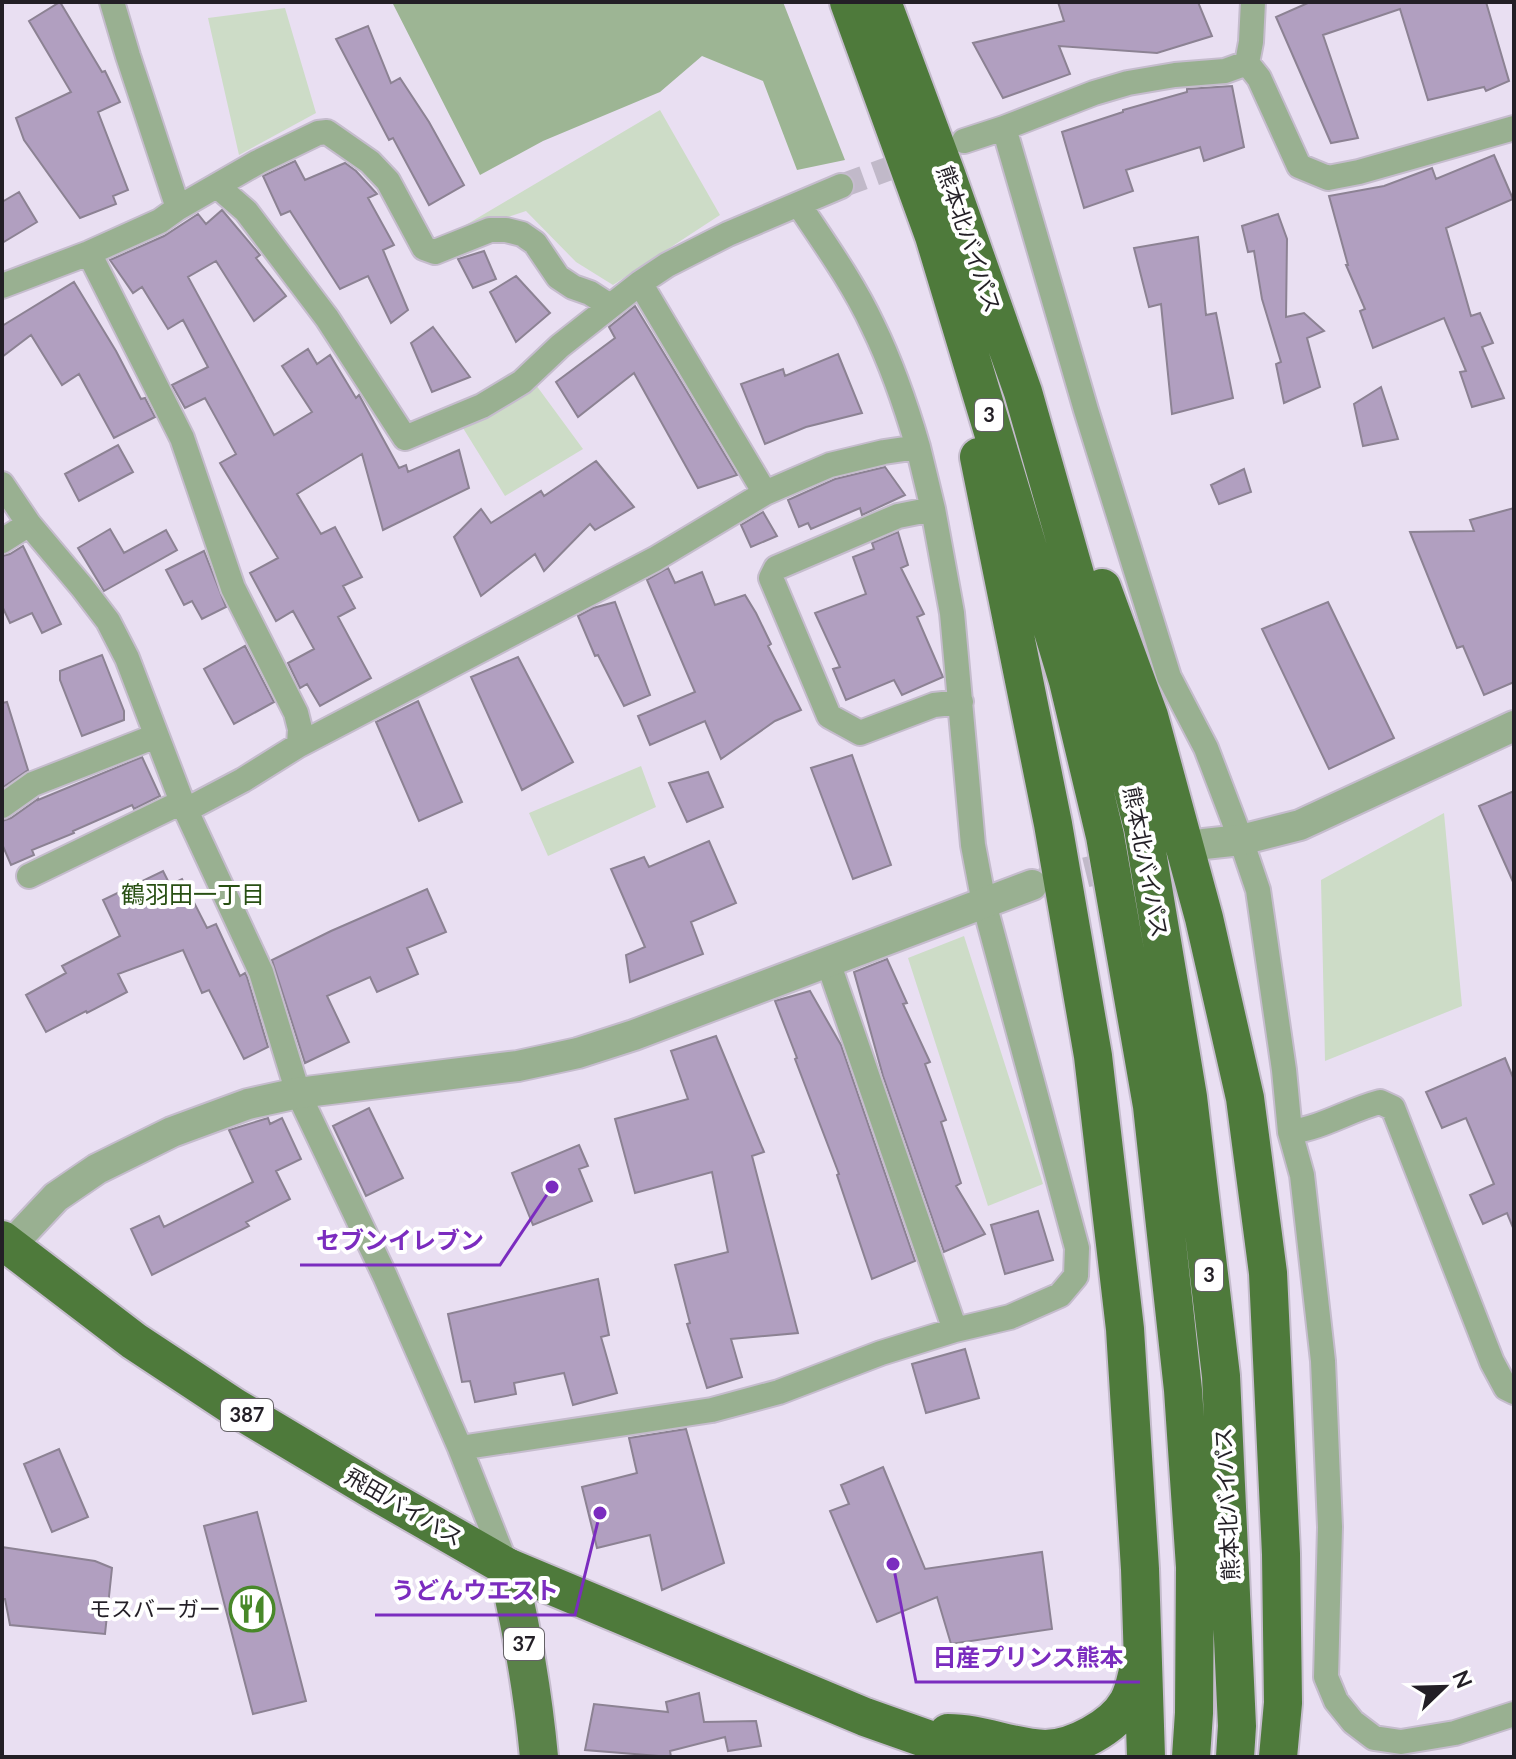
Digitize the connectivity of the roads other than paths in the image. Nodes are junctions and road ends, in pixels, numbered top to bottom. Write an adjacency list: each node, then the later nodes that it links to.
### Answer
1 (112, 2): 12 (street)
2 (849, 2): 13 (highway, 熊本北バイパス / 3)
3 (882, 2): 18 (highway, 熊本北バイパス / 3)
4 (1253, 2): 5 (street)
5 (1247, 63): 6 (street); 7 (street)
6 (1004, 128): 8 (street); 31 (street)
7 (1514, 128)
8 (964, 141)
9 (217, 186): 12 (street); 17 (street); 17 (street)
10 (841, 186): 11 (street)
11 (799, 205): 15 (street); 19 (street)
12 (178, 208): 14 (street)
13 (934, 236): 44 (highway); 51 (highway, 熊本北バイパス / 3)
14 (89, 253): 16 (street); 28 (street)
15 (640, 283): 17 (street); 21 (street)
16 (2, 286)
17 (610, 306)
18 (1023, 392): 46 (highway, 熊本北バイパス / 3); 52 (highway)
19 (918, 447): 21 (street); 22 (street)
20 (2, 484): 23 (street)
21 (765, 493): 28 (street)
22 (933, 509): 25 (street); 25 (street)
23 (29, 524): 24 (street); 27 (street)
24 (2, 541)
25 (961, 702): 35 (street)
26 (1514, 726): 31 (street)
27 (156, 736): 29 (street); 30 (street)
28 (299, 745): 30 (street)
29 (2, 806)
30 (184, 806): 33 (street); 37 (street)
31 (1241, 840): 32 (street); 38 (street)
32 (1204, 844)
33 (29, 876)
34 (1032, 885): 35 (street)
35 (984, 903): 36 (street); 40 (street)
36 (828, 962): 37 (street); 40 (street)
37 (298, 1093): 39 (street); 42 (street)
38 (1290, 1132): 41 (street); 45 (street)
39 (5, 1245): 43 (highway, 飛田バイパス / 387)
40 (955, 1330): 42 (street)
41 (1514, 1392)
42 (460, 1448): 43 (street)
43 (507, 1567): 47 (main road, 37); 48 (highway, 飛田バイパス / 387)
44 (1143, 1651): 48 (highway); 50 (highway)
45 (1514, 1714)
46 (1236, 1742)
47 (534, 1745)
48 (908, 1745): 49 (highway, 飛田バイパス / 387)
49 (978, 1757)
50 (1146, 1757)
51 (1191, 1757)
52 (1278, 1757)

